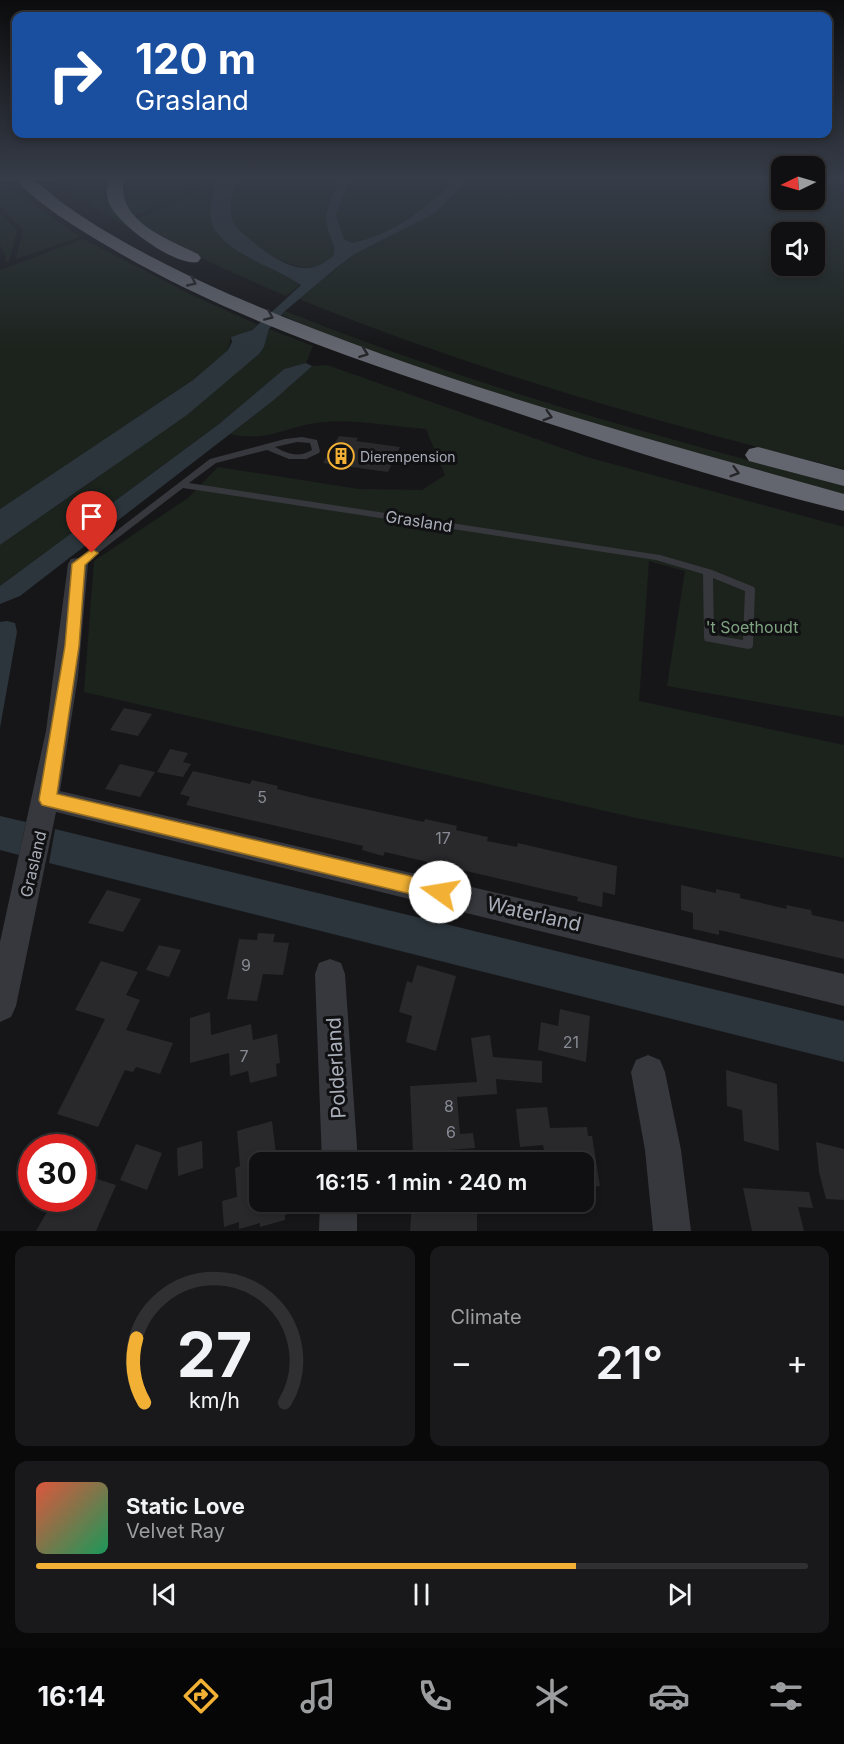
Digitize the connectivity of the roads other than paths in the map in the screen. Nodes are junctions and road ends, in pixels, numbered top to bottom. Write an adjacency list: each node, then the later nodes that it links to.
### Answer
1 (106, 234): 4 (highway, one-way to 4)
2 (134, 234): 3 (highway)
3 (150, 234)
4 (316, 326): 6 (highway); 8 (highway, one-way to 8)
5 (268, 447): 5 (lane, Grasland); 7 (lane, Grasland)
6 (844, 478)
7 (182, 485): 9 (lane, Grasland); 10 (lane, Grasland)
8 (844, 503)
9 (78, 564): 11 (street, Grasland)
10 (708, 572): 10 (lane, Grasland)
11 (47, 803): 13 (street, Waterland); 14 (street, Grasland)
12 (330, 974): 16 (street, Polderland)
13 (844, 990)
14 (0, 1006)
15 (648, 1072): 19 (street)
16 (339, 1152)
17 (339, 1212): 18 (street)
18 (338, 1231)
19 (672, 1231)

